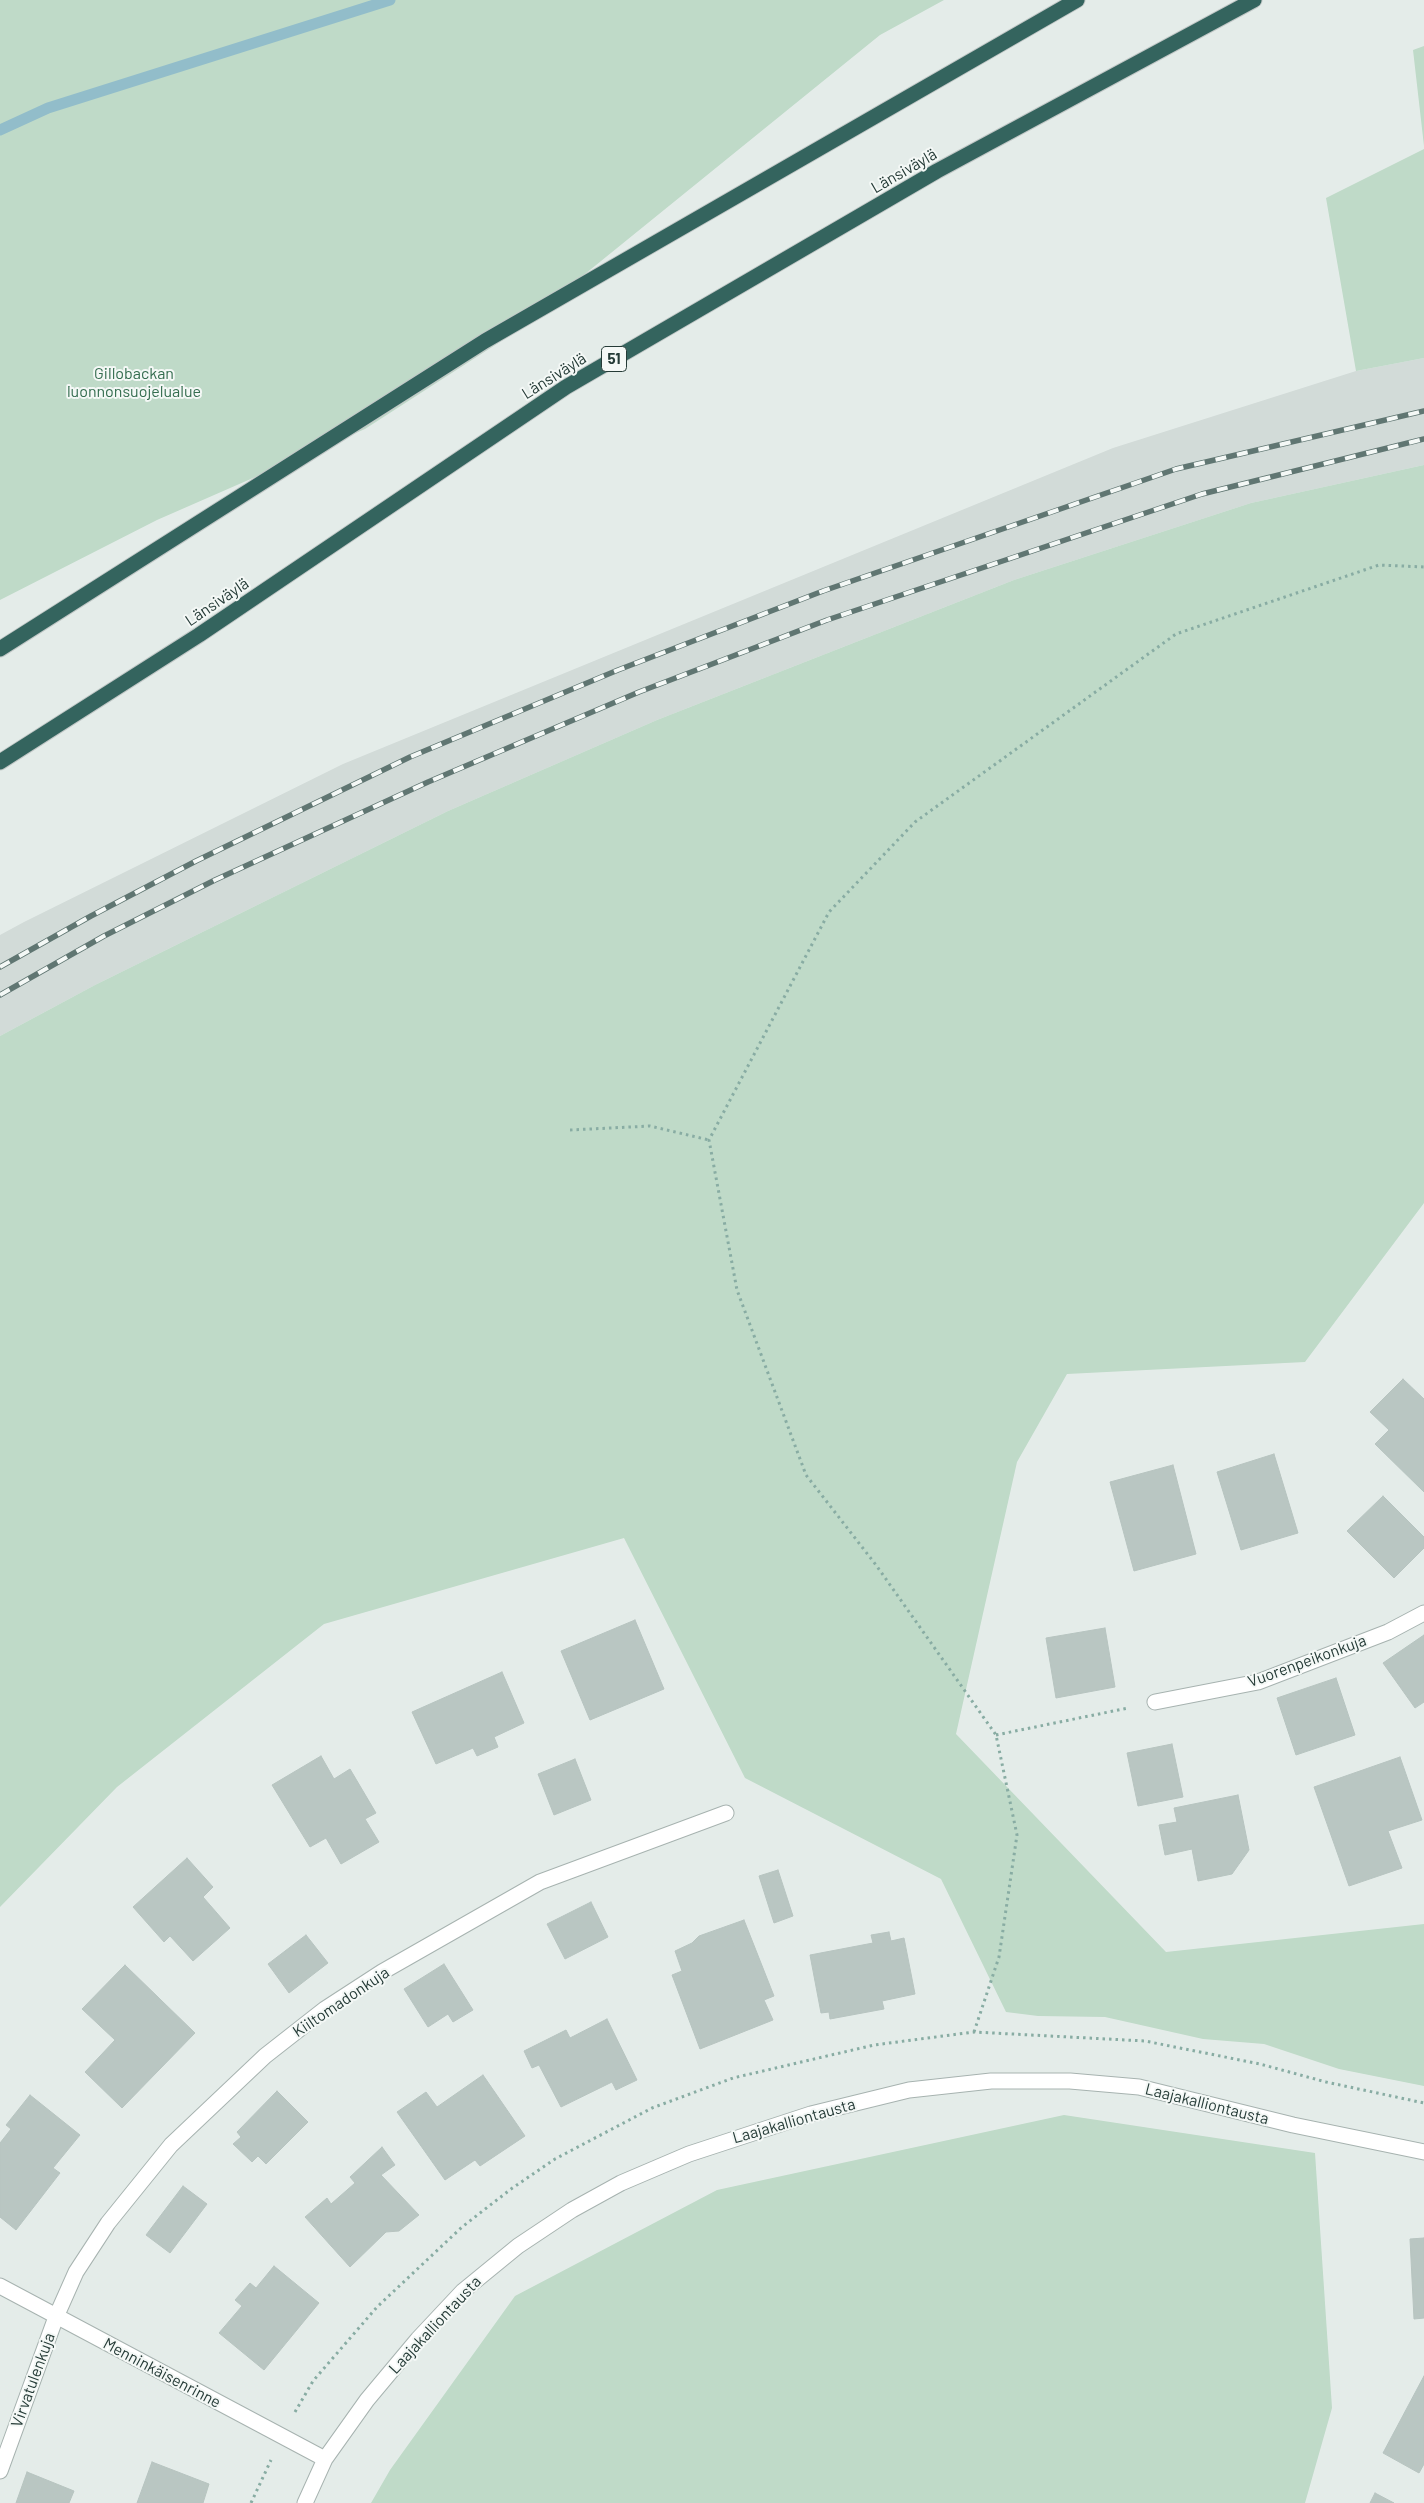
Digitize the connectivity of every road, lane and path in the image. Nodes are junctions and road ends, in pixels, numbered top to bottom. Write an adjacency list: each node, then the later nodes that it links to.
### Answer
1 (1077, 0): 4 (highway)
2 (1254, 0): 5 (highway, Länsiväylä / 51)
3 (1424, 567): 7 (path)
4 (0, 649)
5 (0, 762)
6 (570, 1130): 7 (path)
7 (709, 1140): 10 (path)
8 (1424, 1612): 9 (street, Vuorenpeikonkuja)
9 (1155, 1702): 10 (path)
10 (996, 1735): 12 (path)
11 (726, 1813): 15 (street, Kiiltomadonkuja)
12 (974, 2032)
13 (1424, 2152): 16 (street, Laajakalliontausta)
14 (0, 2286): 15 (street, Menninkäisenrinne)
15 (56, 2317): 16 (street, Menninkäisenrinne); 17 (street, Virvatulenkuja)
16 (325, 2459): 18 (street, Laajakalliontausta)
17 (0, 2471)
18 (305, 2503)

